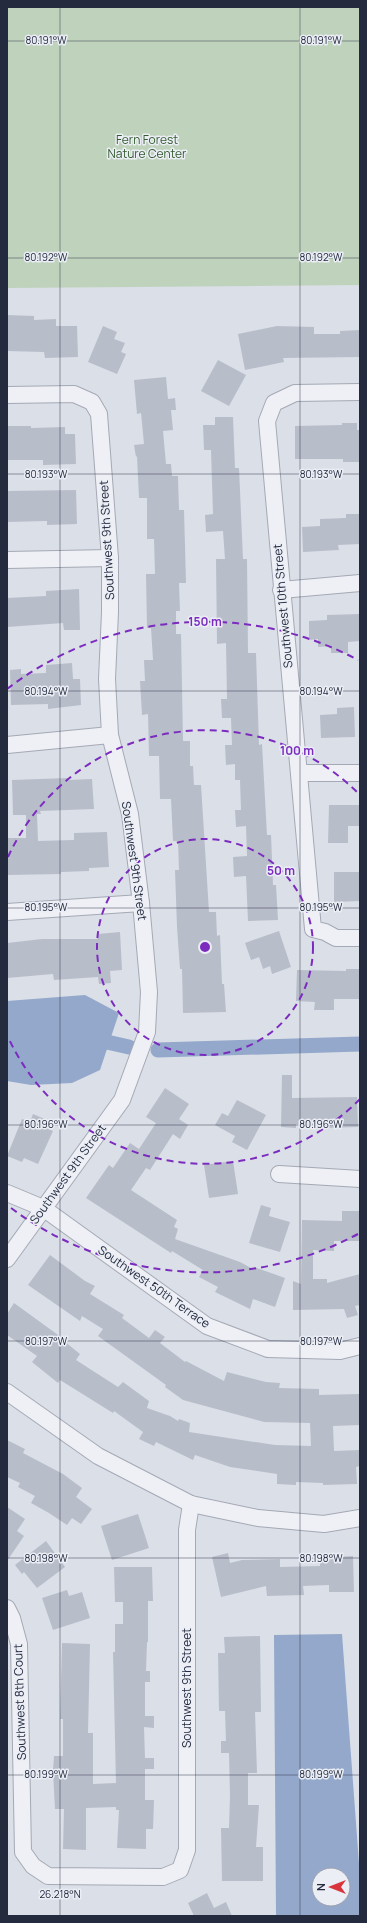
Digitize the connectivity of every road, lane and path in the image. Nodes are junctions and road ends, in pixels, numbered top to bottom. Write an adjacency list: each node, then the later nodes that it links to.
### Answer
1 (360, 392): 6 (street, Southwest 10th Street)
2 (7, 395): 3 (street, Southwest 9th Street)
3 (110, 558): 4 (street); 7 (street, Southwest 9th Street)
4 (7, 560)
5 (360, 583): 6 (street)
6 (281, 590): 9 (street, Southwest 10th Street)
7 (110, 734): 8 (street); 11 (street, Southwest 9th Street)
8 (7, 746)
9 (299, 773): 10 (street); 13 (street, Southwest 10th Street)
10 (360, 773)
11 (141, 903): 12 (street); 17 (street, Southwest 9th Street)
12 (7, 912)
13 (360, 938)
14 (279, 1174): 15 (street)
15 (360, 1179)
16 (7, 1193): 17 (street, Southwest 50th Terrace)
17 (42, 1208): 18 (street, Southwest 9th Street); 19 (street, Southwest 50th Terrace)
18 (7, 1259)
19 (360, 1346)
20 (7, 1392): 21 (street)
21 (191, 1504): 22 (street); 24 (street, Southwest 9th Street)
22 (360, 1518)
23 (7, 1608): 24 (street, Southwest 8th Court)
24 (33, 1866)

